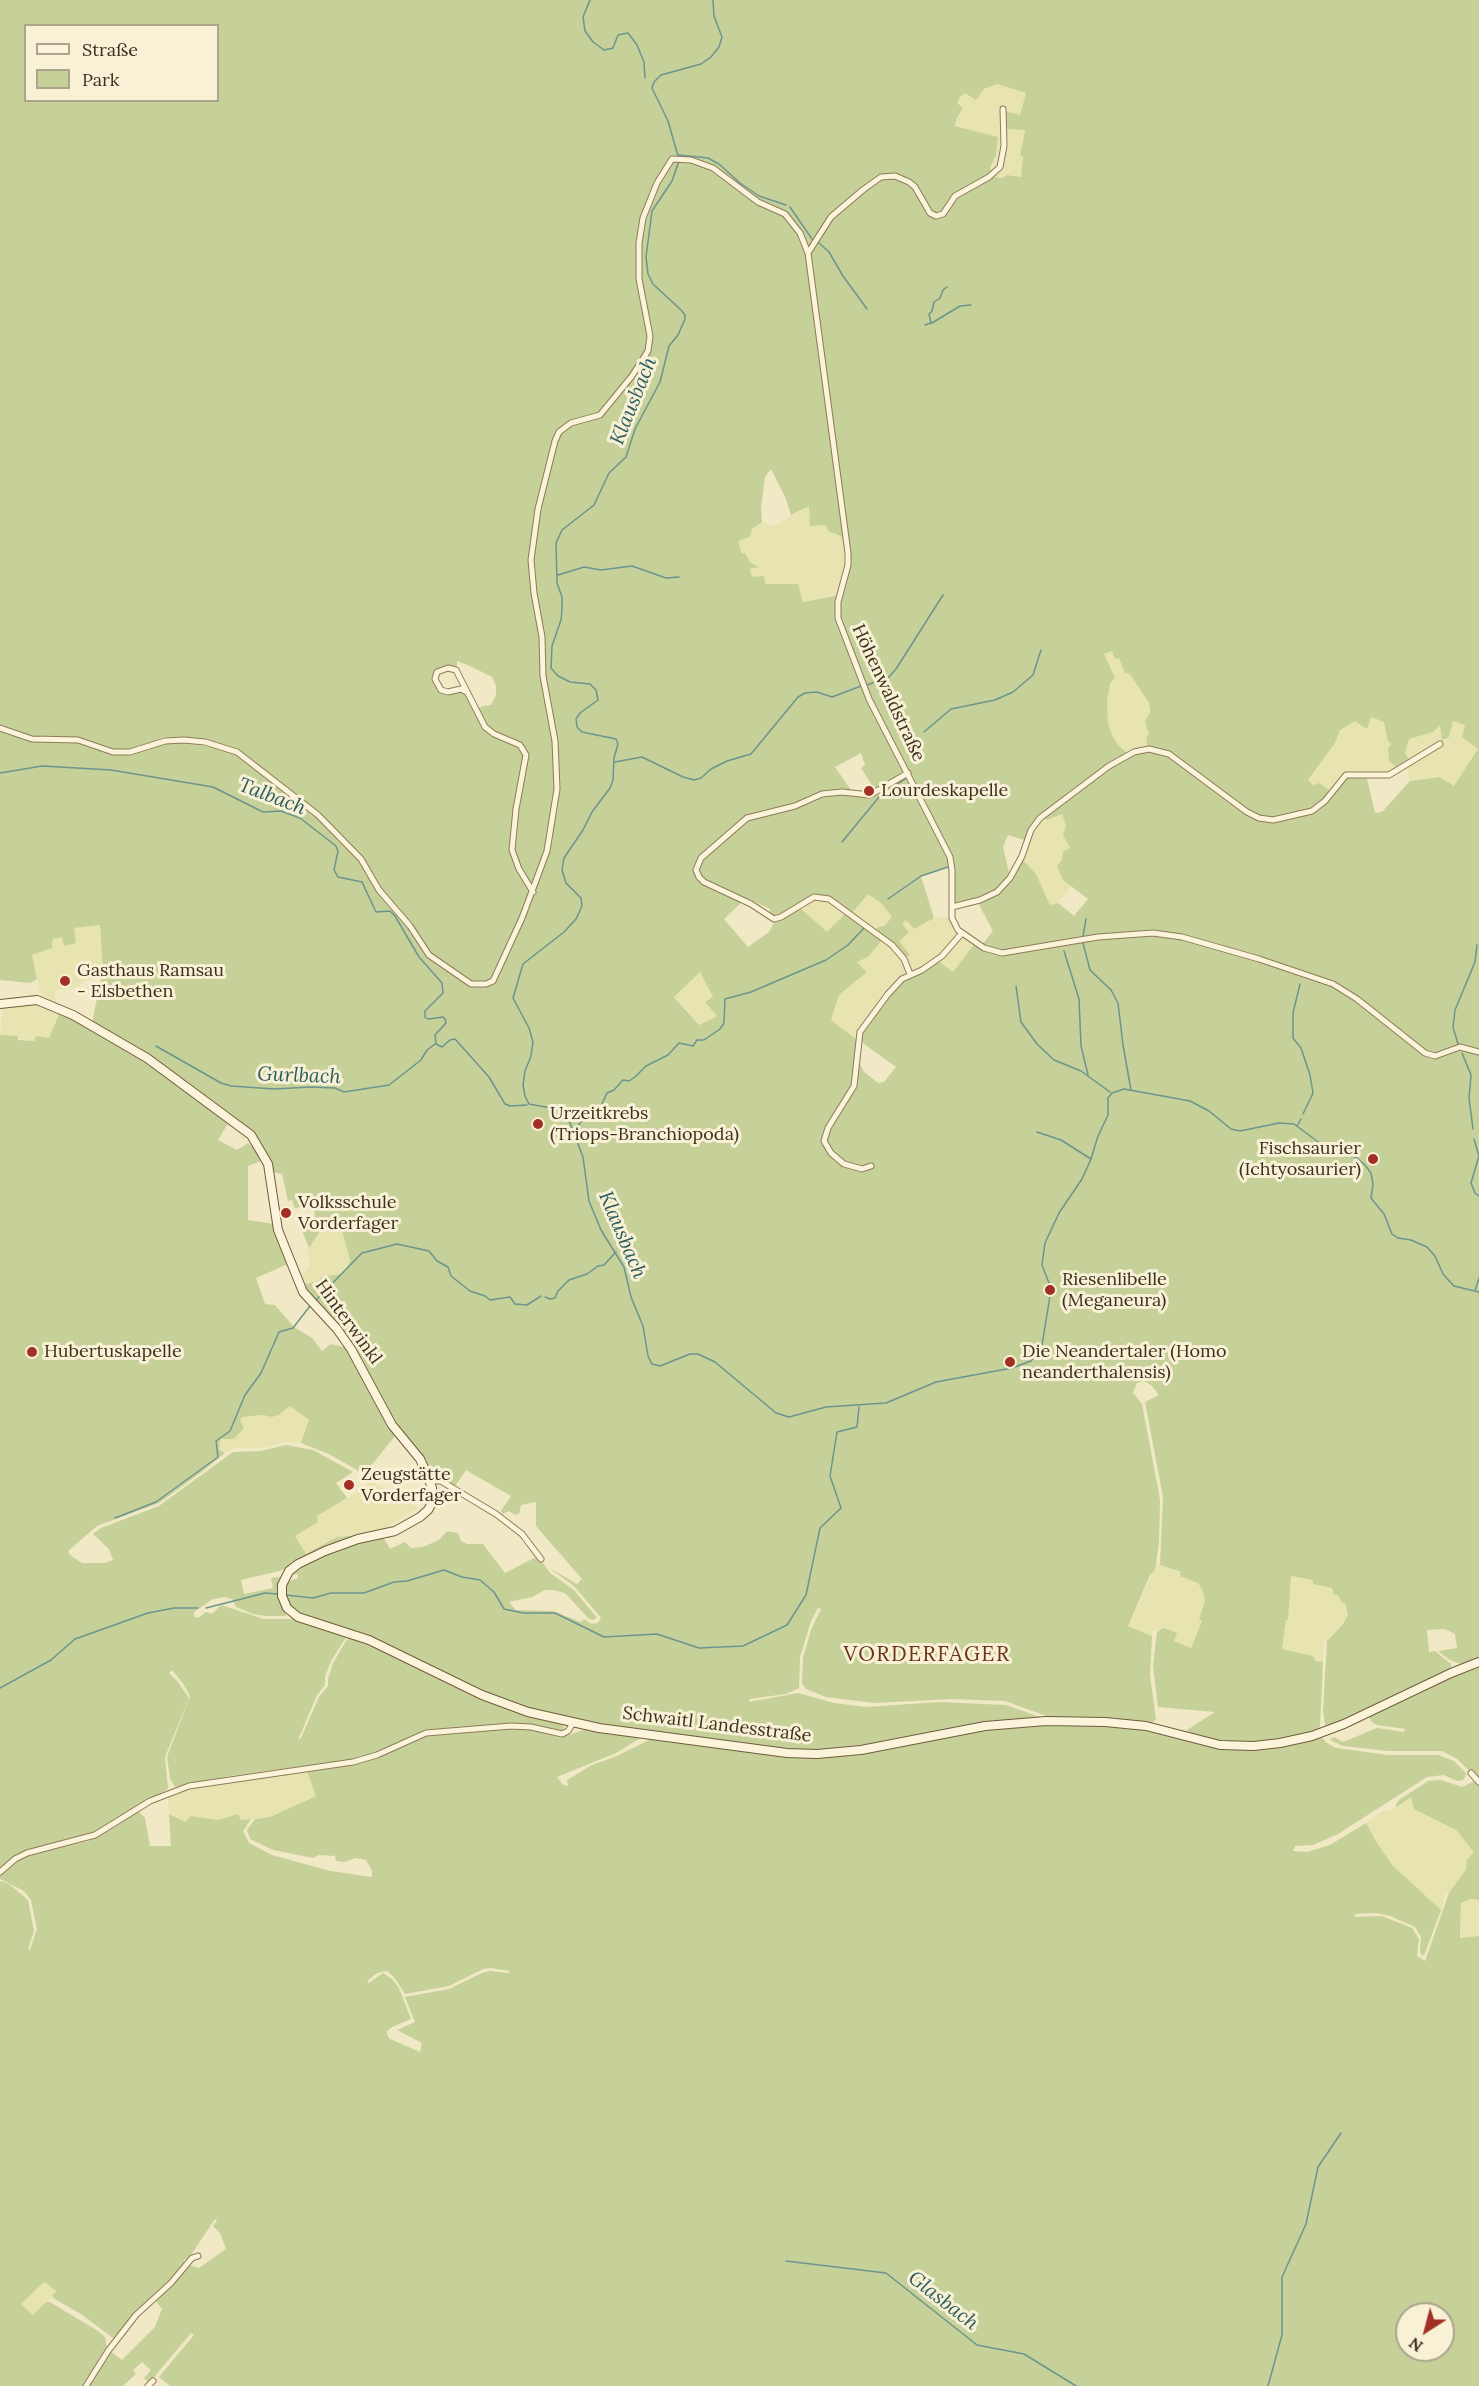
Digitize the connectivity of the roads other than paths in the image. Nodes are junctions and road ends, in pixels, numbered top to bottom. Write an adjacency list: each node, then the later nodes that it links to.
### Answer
1 (1003, 109): 2 (street)
2 (808, 253): 6 (street, Höhenwaldstraße); 7 (street, Höhenwaldstraße)
3 (467, 692): 3 (street); 7 (street)
4 (0, 728): 7 (street)
5 (1440, 744): 8 (street)
6 (908, 773): 8 (street, Höhenwaldstraße); 10 (street)
7 (533, 892)
8 (952, 907): 9 (street, Höhenwaldstraße)
9 (962, 933): 10 (street); 12 (street)
10 (910, 974): 13 (street)
11 (0, 1004): 14 (street, Hinterwinkl)
12 (1479, 1052)
13 (871, 1166)
14 (430, 1481): 15 (street); 17 (street, Schwaitl Landesstraße)
15 (541, 1559)
16 (1479, 1662): 17 (street, Schwaitl Landesstraße)
17 (573, 1723): 20 (street)
18 (1471, 1773): 19 (street)
19 (1479, 1782)
20 (0, 1872)
21 (198, 2256): 22 (street)
22 (86, 2386)

